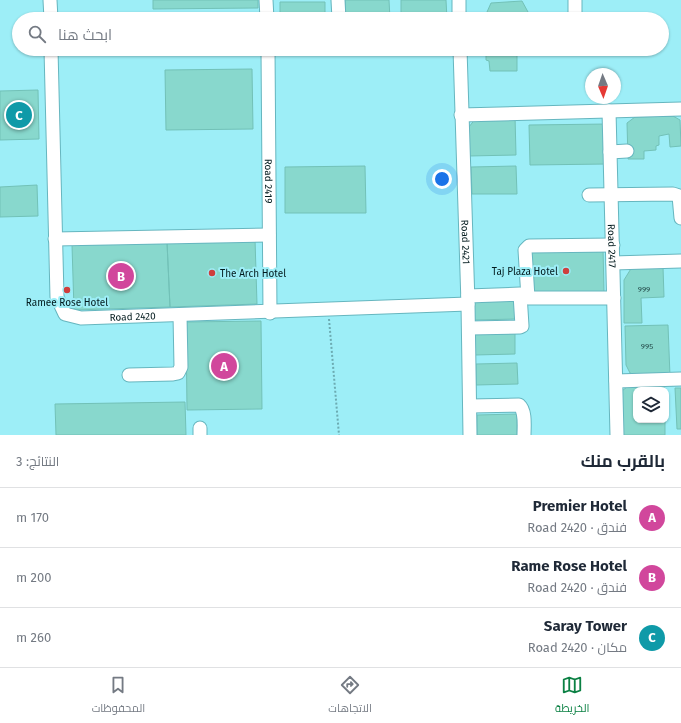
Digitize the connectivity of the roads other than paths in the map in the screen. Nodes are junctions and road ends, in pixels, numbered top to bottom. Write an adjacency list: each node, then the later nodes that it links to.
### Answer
1 (50, 0): 6 (street)
2 (266, 0): 7 (street)
3 (338, 0): 8 (street)
4 (459, 0): 9 (street)
5 (575, 0): 10 (street)
6 (51, 12)
7 (267, 12)
8 (339, 12)
9 (459, 12)
10 (575, 12)
11 (51, 56): 23 (street, Road 2420)
12 (268, 56): 22 (street, Road 2419)
13 (460, 56): 16 (street, Road 2421)
14 (609, 111): 15 (street); 16 (street); 17 (street, Road 2417)
15 (674, 112)
16 (461, 115): 28 (street, Road 2421)
17 (610, 152): 18 (street); 20 (street, Road 2417)
18 (628, 152)
19 (589, 195): 20 (street)
20 (611, 196): 21 (street); 24 (street, Road 2417)
21 (681, 218)
22 (269, 235): 23 (street); 29 (street, Road 2419)
23 (55, 239): 30 (street, Road 2420)
24 (613, 245): 26 (street, Road 2417); 27 (street)
25 (681, 261): 26 (street)
26 (613, 263): 27 (street, Road 2417)
27 (614, 298): 34 (street, Road 2417)
28 (468, 300): 29 (street, Road 2420); 31 (street, Road 2421); 31 (street, Road 2420)
29 (270, 313): 30 (street, Road 2420)
30 (180, 315): 32 (street)
31 (469, 328): 35 (street, Road 2421)
32 (129, 375)
33 (681, 379): 34 (street)
34 (616, 381): 38 (street, Road 2417)
35 (470, 406): 36 (street, Road 2421); 37 (street)
36 (470, 435)
37 (524, 435)
38 (617, 435)

